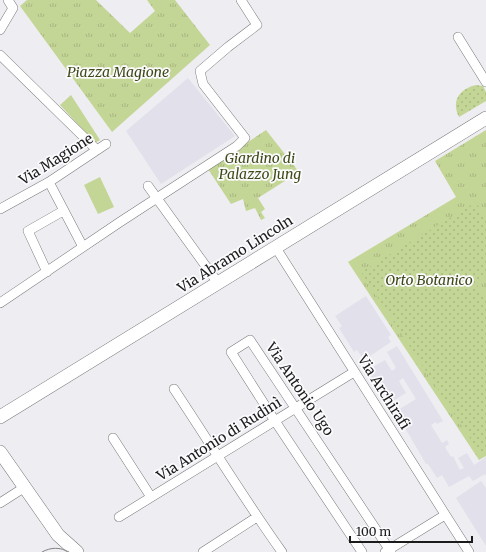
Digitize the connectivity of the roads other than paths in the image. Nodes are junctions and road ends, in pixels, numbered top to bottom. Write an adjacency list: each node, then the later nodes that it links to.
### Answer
1 (8, 0): 3 (street)
2 (241, 0): 12 (street)
3 (0, 30)
4 (458, 37): 6 (street)
5 (0, 55): 9 (street)
6 (486, 82)
7 (486, 118): 16 (street, Via Abramo Lincoln)
8 (106, 144): 9 (street, Via Magione)
9 (97, 150): 10 (street, Via Magione)
10 (49, 182): 13 (street, Via Magione); 14 (street)
11 (148, 186): 12 (street)
12 (157, 198): 15 (street); 18 (street)
13 (0, 209)
14 (63, 211): 15 (street); 17 (street)
15 (87, 244): 17 (street)
16 (276, 248): 18 (street, Via Abramo Lincoln); 20 (street, Via Archirafi)
17 (47, 272): 19 (street)
18 (218, 283): 23 (street, Via Abramo Lincoln)
19 (0, 303)
20 (354, 372): 22 (street, Via Antonio di Rudinì); 31 (street, Via Archirafi)
21 (174, 389): 27 (street)
22 (296, 408): 24 (street, Via Antonio di Rudinì); 24 (street, Via Antonio Ugo); 35 (street, Via Antonio Ugo)
23 (0, 417)
24 (275, 421): 27 (street, Via Antonio di Rudinì); 40 (street, Via Antonio Ugo)
25 (113, 438): 29 (street)
26 (0, 452): 28 (street)
27 (218, 456): 29 (street, Via Antonio di Rudinì); 33 (street)
28 (25, 487): 30 (street); 34 (street)
29 (151, 497): 32 (street, Via Antonio di Rudinì)
30 (0, 502)
31 (445, 515): 35 (street); 41 (street, Via Archirafi)
32 (119, 517)
33 (257, 517): 38 (street); 39 (street)
34 (58, 535): 36 (street); 37 (street)
35 (388, 551)
36 (61, 552)
37 (77, 552)
38 (203, 552)
39 (282, 552)
40 (362, 552)
41 (468, 552)

